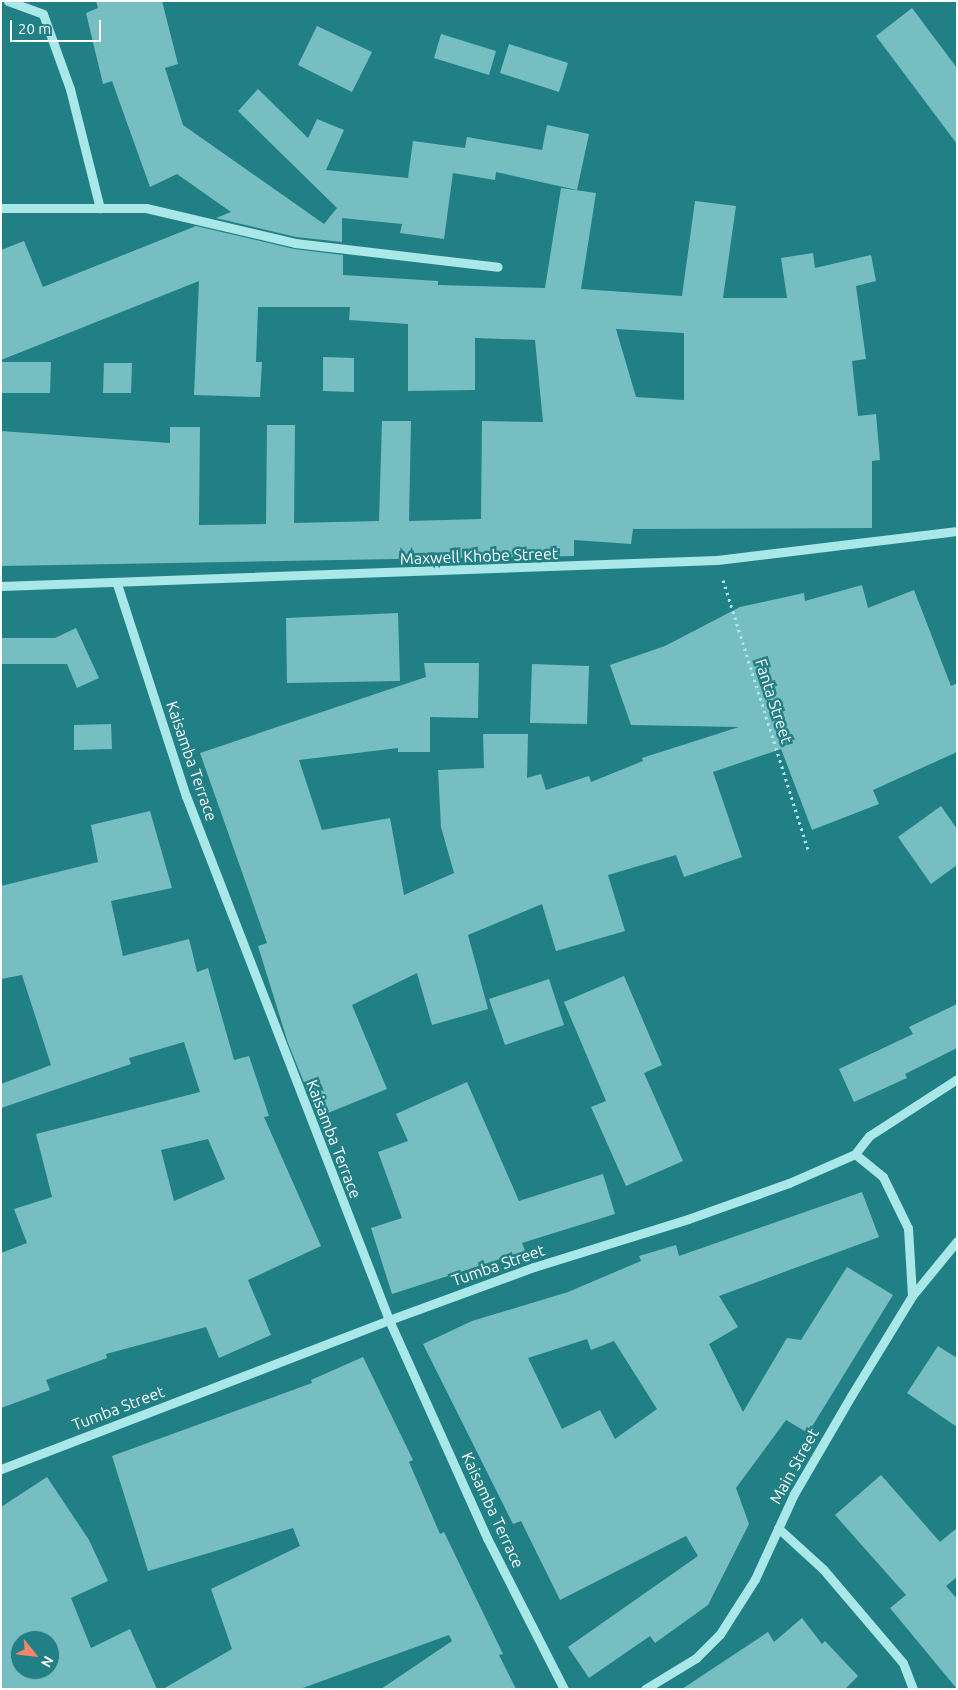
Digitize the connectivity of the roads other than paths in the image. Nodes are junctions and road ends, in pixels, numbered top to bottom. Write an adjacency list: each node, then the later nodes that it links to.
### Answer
1 (8, 1): 3 (street)
2 (1, 208): 3 (street)
3 (100, 208): 4 (street)
4 (498, 267)
5 (957, 531): 6 (street, Maxwell Khobe Street)
6 (117, 584): 7 (street, Maxwell Khobe Street); 12 (street, Kaisamba Terrace)
7 (1, 586)
8 (957, 1079): 9 (street)
9 (855, 1154): 11 (street); 12 (street, Tumba Street)
10 (957, 1240): 11 (street, Main Street)
11 (912, 1296): 14 (street, Main Street)
12 (389, 1320): 13 (street, Tumba Street); 15 (street, Kaisamba Terrace)
13 (1, 1469)
14 (778, 1528): 16 (street, Main Street); 17 (street)
15 (564, 1689)
16 (645, 1689)
17 (913, 1689)

